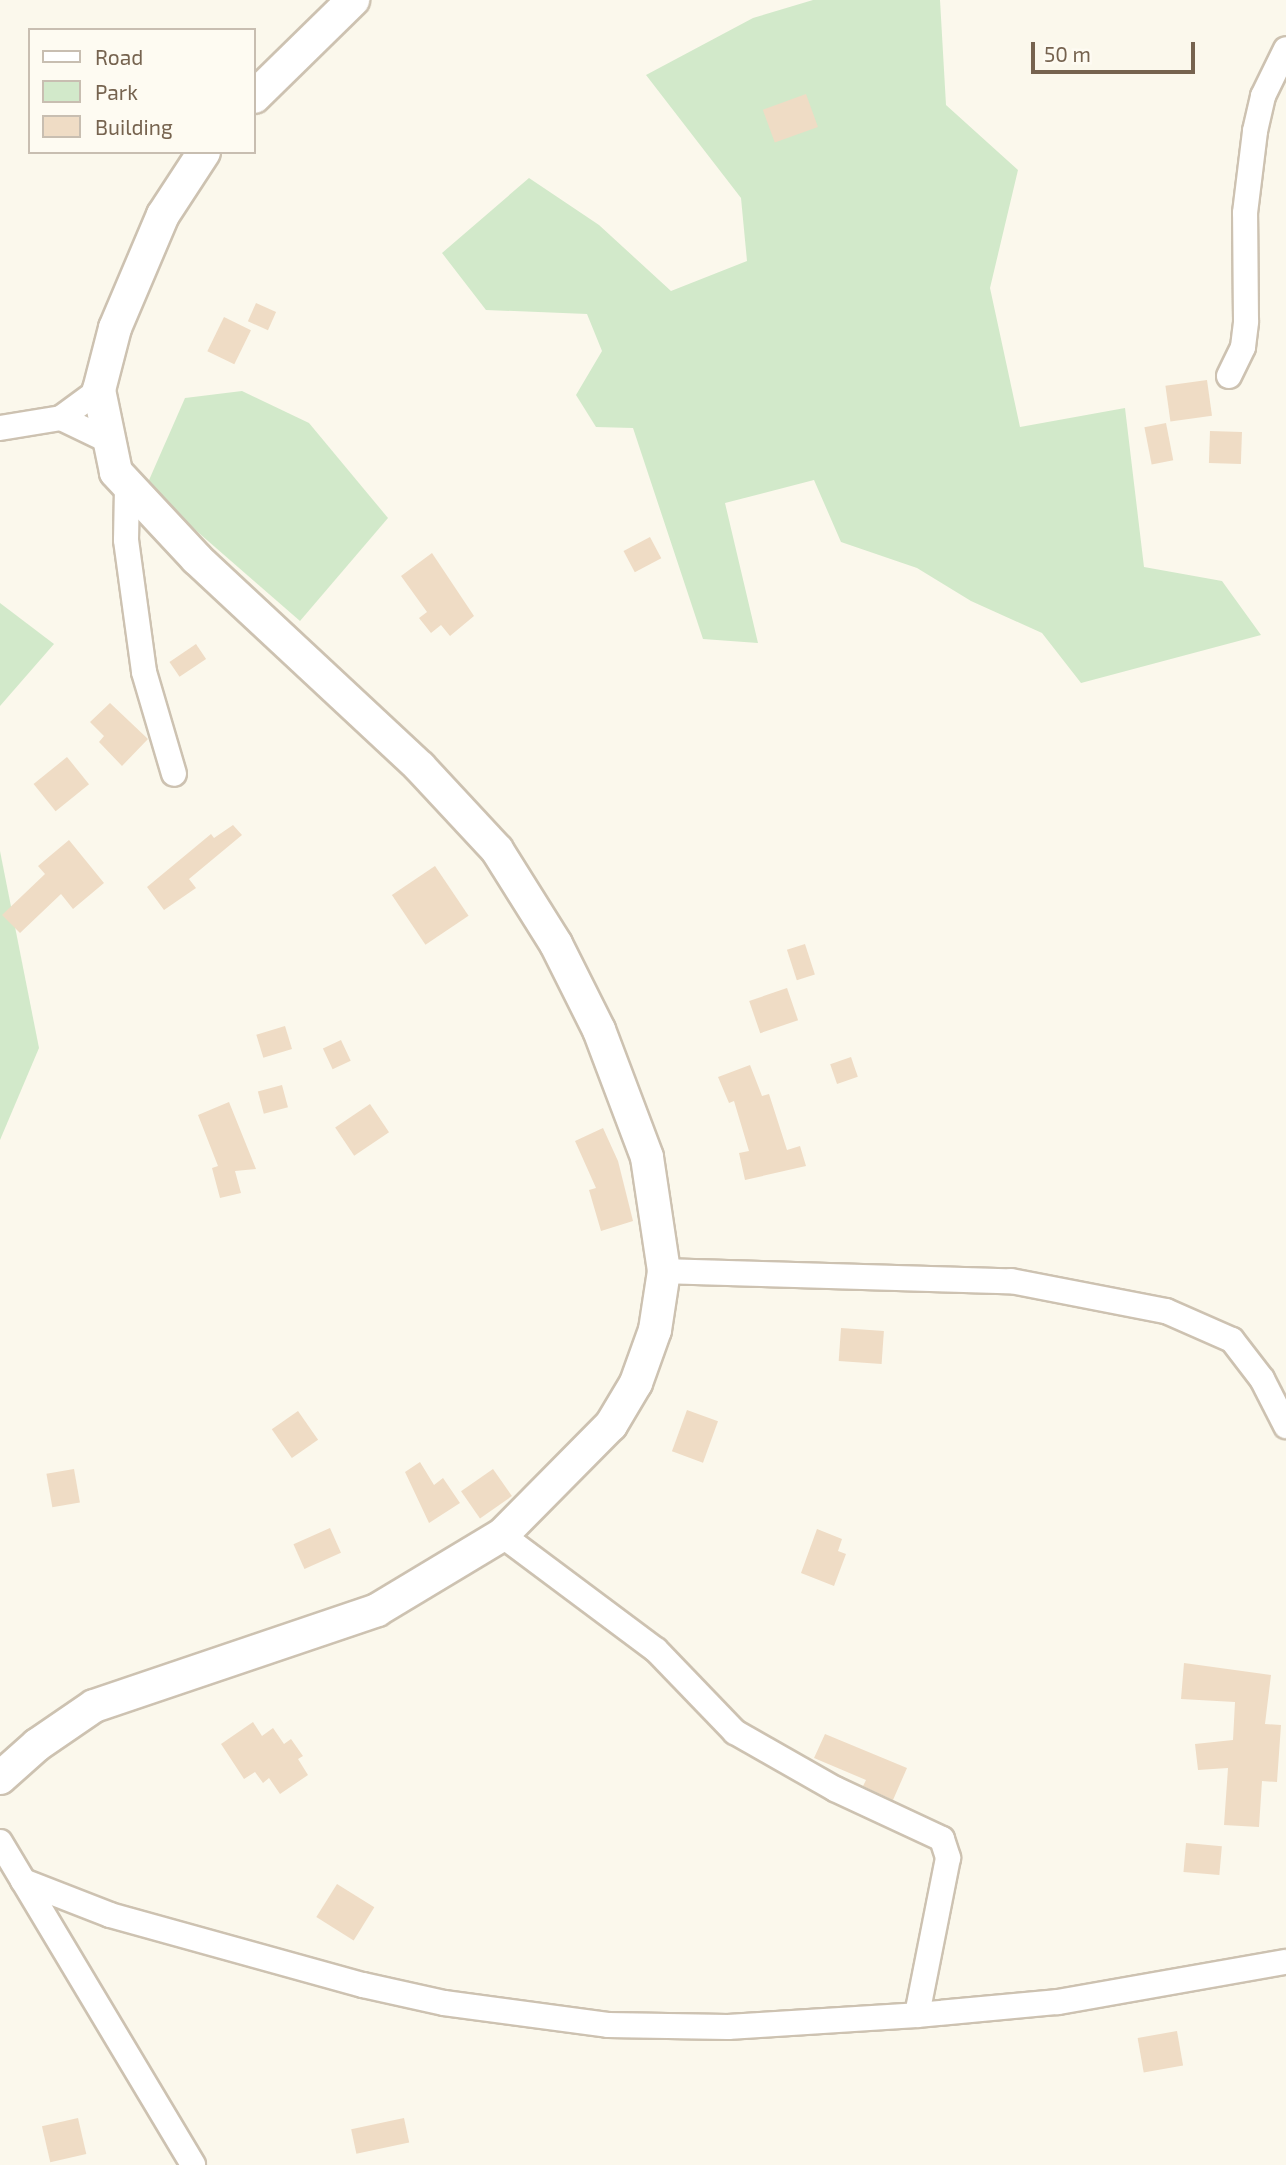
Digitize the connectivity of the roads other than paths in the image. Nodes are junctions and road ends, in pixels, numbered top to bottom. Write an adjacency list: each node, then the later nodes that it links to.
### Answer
1 (353, 0): 3 (street)
2 (1286, 49): 5 (street)
3 (256, 95)
4 (203, 154): 6 (street)
5 (1229, 376)
6 (99, 390): 7 (street); 9 (street)
7 (61, 418): 8 (street); 9 (street)
8 (0, 428)
9 (105, 439): 10 (street)
10 (127, 488): 11 (street); 12 (street)
11 (174, 774)
12 (664, 1271): 13 (street); 14 (street)
13 (1286, 1426)
14 (502, 1535): 15 (street); 19 (street)
15 (0, 1778)
16 (0, 1843): 17 (street)
17 (23, 1881): 19 (street); 20 (street)
18 (1286, 1962): 19 (street)
19 (917, 2015)
20 (193, 2165)

